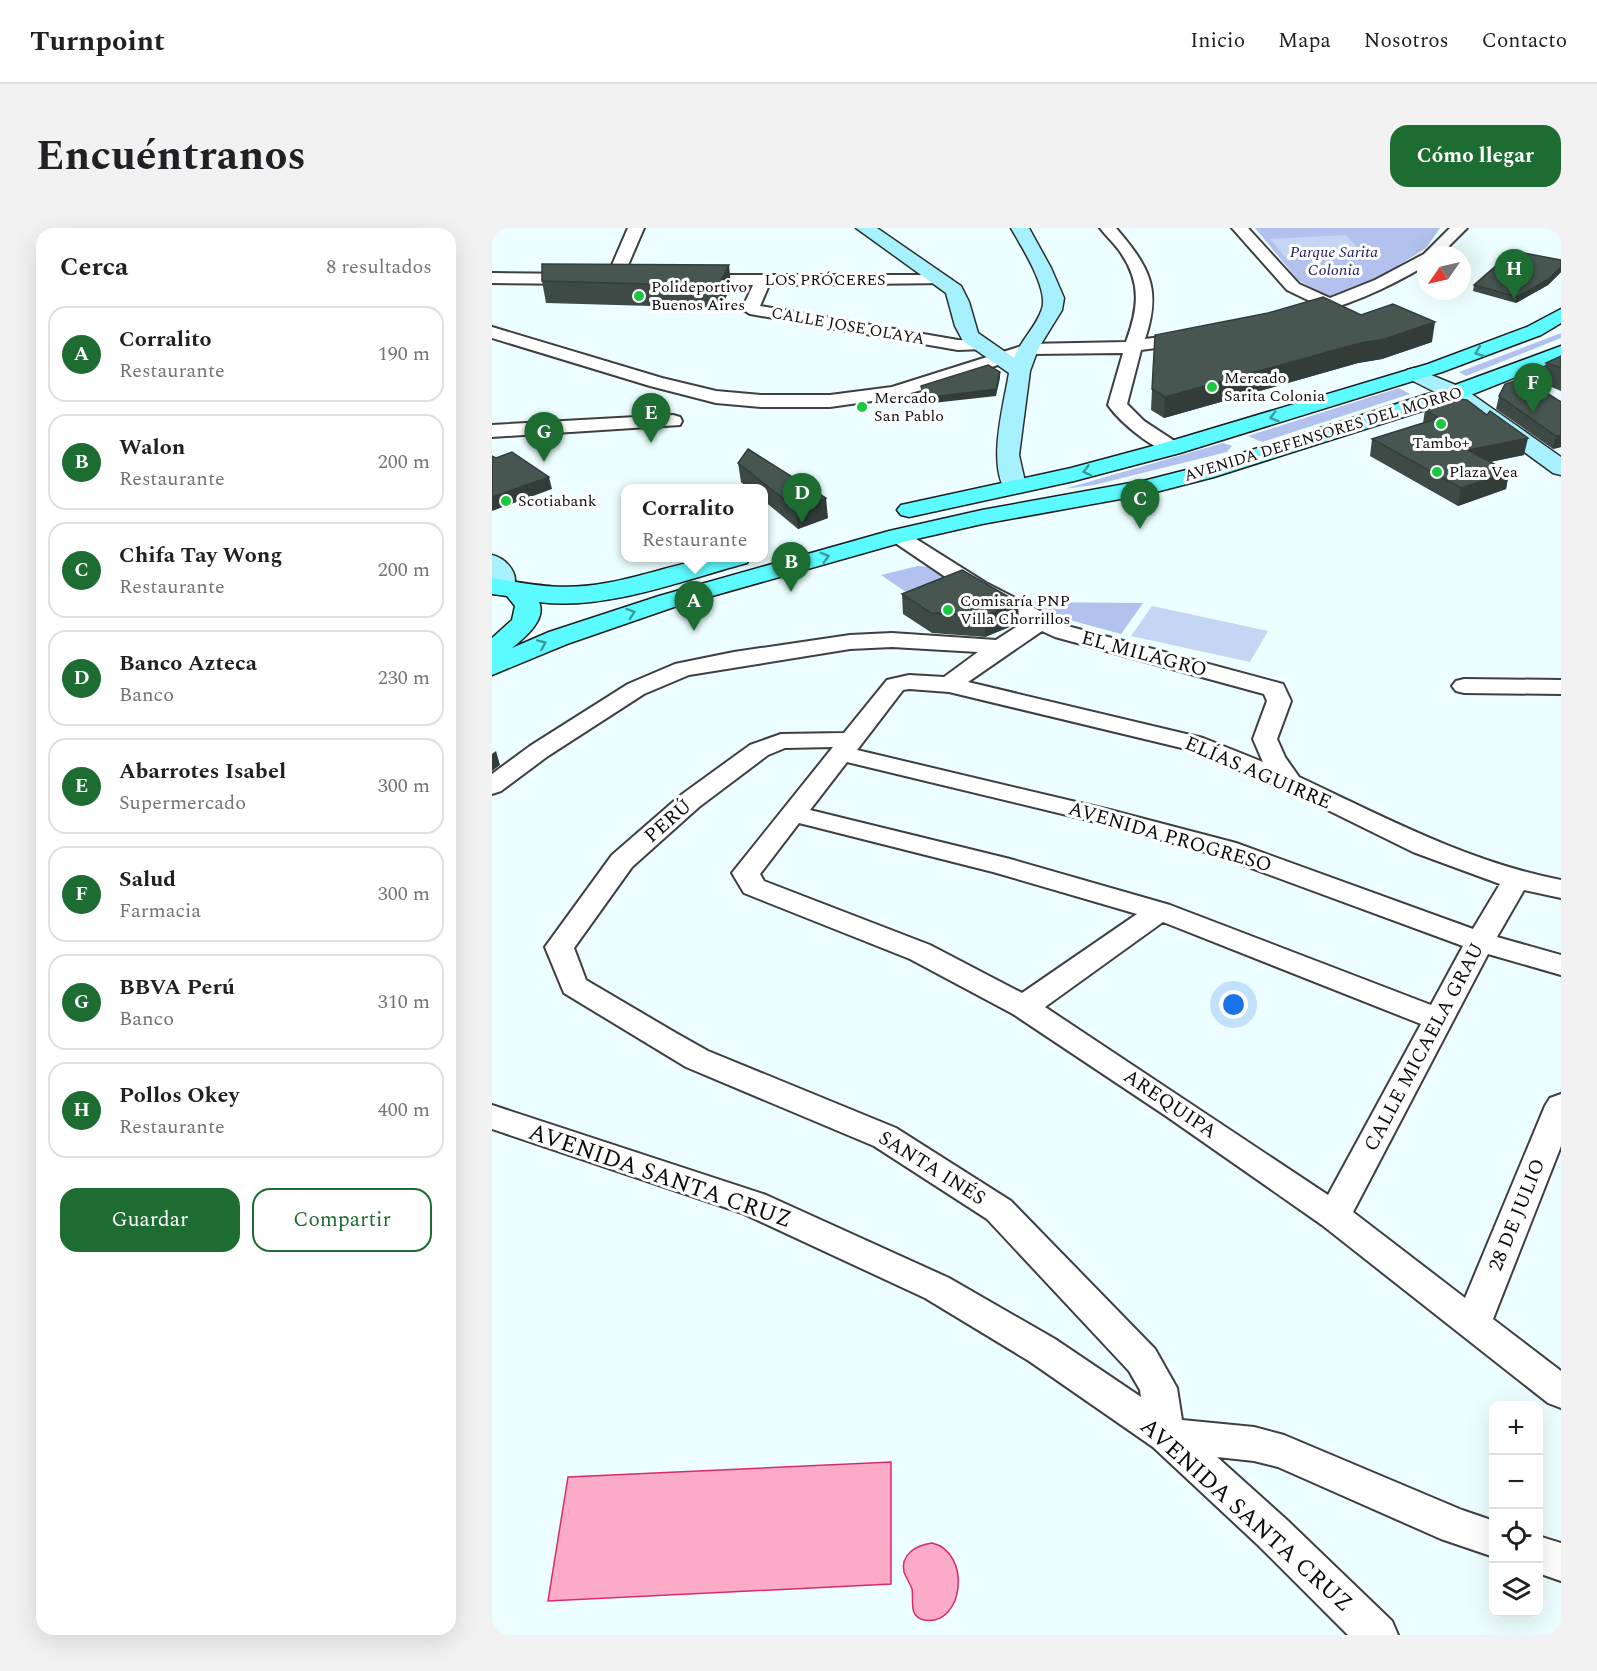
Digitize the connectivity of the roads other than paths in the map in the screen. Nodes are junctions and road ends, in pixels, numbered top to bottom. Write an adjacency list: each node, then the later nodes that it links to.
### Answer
1 (636, 228): 10 (street)
2 (866, 228): 14 (street)
3 (1020, 228): 23 (street)
4 (1108, 228): 22 (street)
5 (1240, 228): 15 (street)
6 (1459, 228): 7 (street)
7 (1440, 246)
8 (1417, 263): 15 (street)
9 (492, 278): 10 (street)
10 (614, 279): 11 (street)
11 (637, 280)
12 (671, 280): 13 (street, LOS PRÓCERES)
13 (763, 280): 14 (street, LOS PRÓCERES); 21 (street, CALLE JOSE OLAYA)
14 (943, 280): 21 (street)
15 (1330, 304): 17 (street)
16 (1561, 315): 28 (main road, AVENIDA DEFENSORES DEL MORRO, one-way to 28)
17 (1286, 316)
18 (492, 332): 20 (street)
19 (1207, 335): 22 (street)
20 (535, 343): 24 (street); 26 (street)
21 (978, 345): 26 (street)
22 (1133, 348): 23 (street); 33 (street)
23 (1028, 349): 26 (street); 27 (street)
24 (503, 352)
25 (1561, 352): 29 (main road, AVENIDA DEFENSORES DEL MORRO)
26 (1000, 359): 27 (street)
27 (1020, 371): 36 (street)
28 (1414, 374): 29 (street); 31 (main road, AVENIDA DEFENSORES DEL MORRO, one-way to 31)
29 (1455, 393): 34 (main road, AVENIDA DEFENSORES DEL MORRO); 35 (street)
30 (673, 421): 32 (street)
31 (1235, 429): 33 (main road, AVENIDA DEFENSORES DEL MORRO); 34 (main road)
32 (492, 431)
33 (1172, 448): 36 (main road, AVENIDA DEFENSORES DEL MORRO, one-way to 36)
34 (1261, 455): 37 (main road, AVENIDA DEFENSORES DEL MORRO)
35 (1561, 468)
36 (1014, 486): 37 (main road, AVENIDA DEFENSORES DEL MORRO)
37 (894, 526): 41 (street, EL MILAGRO); 44 (main road, AVENIDA DEFENSORES DEL MORRO, one-way to 37)
38 (492, 562): 40 (street)
39 (721, 562): 40 (main road)
40 (503, 588): 43 (main road)
41 (1040, 622): 42 (street); 49 (street, EL MILAGRO)
42 (1001, 647): 45 (street); 50 (street)
43 (492, 651)
44 (492, 667)
45 (949, 685): 48 (street, ELÍAS AGUIRRE); 49 (street, ELÍAS AGUIRRE)
46 (1464, 686): 47 (street)
47 (1561, 687)
48 (845, 747): 51 (street); 55 (street, AVENIDA PROGRESO); 57 (street, PERÚ)
49 (1290, 782): 52 (street, ELÍAS AGUIRRE)
50 (492, 786)
51 (794, 814): 54 (street); 58 (street, AREQUIPA)
52 (1516, 880): 53 (street, ELÍAS AGUIRRE); 55 (street, CALLE MICAELA GRAU)
53 (1561, 889)
54 (1160, 911): 58 (street); 59 (street)
55 (1480, 942): 56 (street, AVENIDA PROGRESO); 59 (street, CALLE MICAELA GRAU)
56 (1561, 965)
57 (574, 986): 65 (street, SANTA INÉS)
58 (1024, 1007): 62 (street, AREQUIPA)
59 (1439, 1020): 62 (street, CALLE MICAELA GRAU)
60 (1561, 1106): 63 (street, 28 DE JULIO)
61 (492, 1117): 65 (street, AVENIDA SANTA CRUZ)
62 (1334, 1216): 63 (street, AREQUIPA)
63 (1473, 1323): 64 (street, AREQUIPA)
64 (1561, 1392)
65 (1166, 1435): 66 (street); 69 (street, AVENIDA SANTA CRUZ)
66 (1489, 1537)
67 (1543, 1555): 68 (street)
68 (1561, 1562)
69 (1377, 1635)

